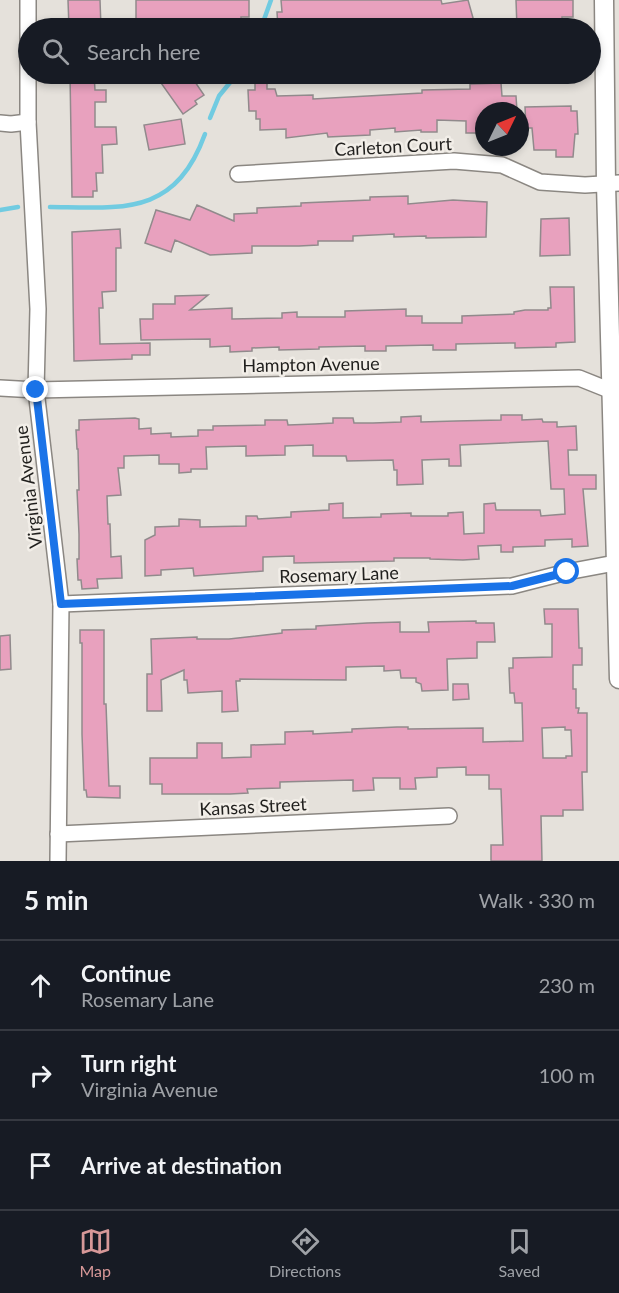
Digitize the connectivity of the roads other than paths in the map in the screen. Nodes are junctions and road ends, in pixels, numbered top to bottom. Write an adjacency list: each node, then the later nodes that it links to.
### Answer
1 (28, 0): 3 (street, Virginia Avenue)
2 (604, 0): 8 (street)
3 (28, 18)
4 (28, 84): 5 (street, Virginia Avenue)
5 (28, 122): 6 (street); 10 (street, Virginia Avenue)
6 (0, 123)
7 (238, 174): 8 (street, Carleton Court)
8 (613, 184): 11 (street)
9 (0, 388): 10 (street, Hampton Avenue)
10 (36, 390): 11 (street, Hampton Avenue); 13 (street, Virginia Avenue)
11 (615, 392): 12 (street)
12 (615, 563): 13 (street, Rosemary Lane); 14 (street)
13 (61, 604): 17 (street, Virginia Avenue)
14 (619, 620): 15 (street)
15 (619, 680)
16 (449, 816): 17 (street, Kansas Street)
17 (58, 834): 18 (street, Virginia Avenue)
18 (58, 861)

